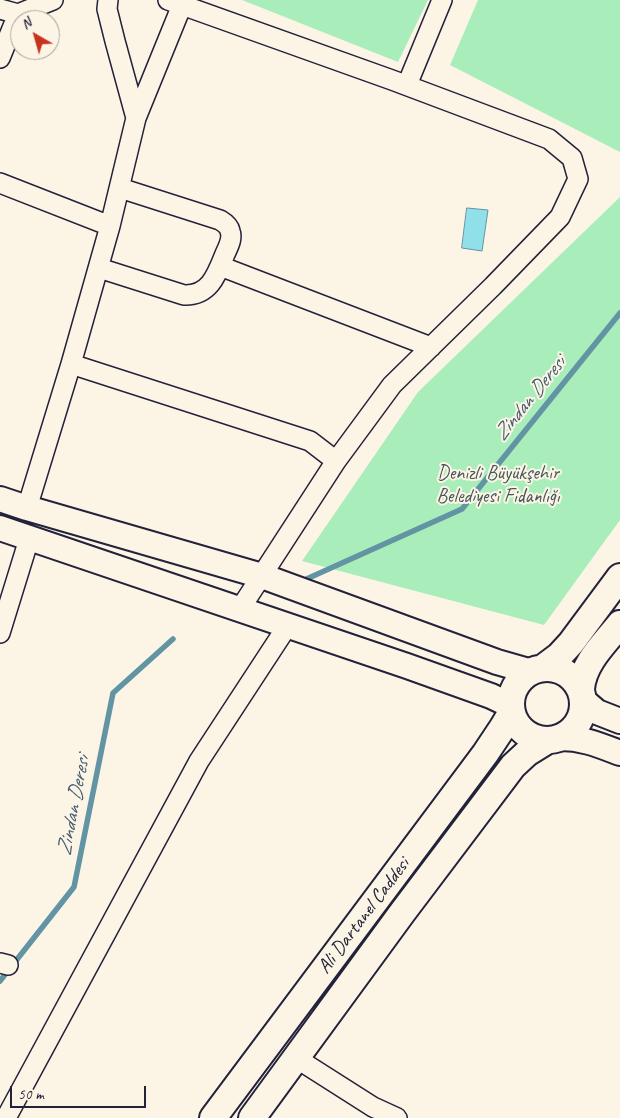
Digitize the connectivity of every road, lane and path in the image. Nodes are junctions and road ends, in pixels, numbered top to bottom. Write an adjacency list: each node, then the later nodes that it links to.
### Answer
1 (53, 0): 5 (street)
2 (108, 0): 8 (street)
3 (442, 0): 7 (street)
4 (175, 3): 7 (street); 8 (street)
5 (9, 11): 6 (street)
6 (0, 58)
7 (407, 86): 14 (street)
8 (136, 118): 10 (street)
9 (0, 183): 11 (street)
10 (120, 188): 11 (street); 12 (street)
11 (110, 226): 13 (street)
12 (220, 266): 13 (street); 14 (street)
13 (99, 268): 15 (street)
14 (431, 347): 16 (street)
15 (71, 364): 16 (street); 18 (street)
16 (336, 461): 21 (street)
17 (0, 498): 18 (street)
18 (26, 508): 21 (street)
19 (0, 528): 20 (street)
20 (29, 538): 23 (street); 26 (street)
21 (262, 576): 23 (street); 27 (street)
22 (620, 578): 27 (main road, Ali Dartanel Caddesi)
23 (240, 609): 25 (street)
24 (620, 624): 28 (main road, Ali Dartanel Caddesi)
25 (288, 625): 29 (street); 34 (street)
26 (0, 633)
27 (537, 670): 28 (main road); 29 (main road, Ali Dartanel Caddesi)
28 (582, 695): 30 (street); 31 (main road, Ali Dartanel Caddesi)
29 (512, 709): 31 (main road); 35 (main road, Ali Dartanel Caddesi)
30 (620, 721)
31 (554, 739): 32 (street); 33 (main road, Ali Dartanel Caddesi)
32 (620, 753)
33 (296, 1058): 36 (main road, Ali Dartanel Caddesi); 37 (street)
34 (6, 1118)
35 (214, 1118)
36 (252, 1118)
37 (397, 1118)

